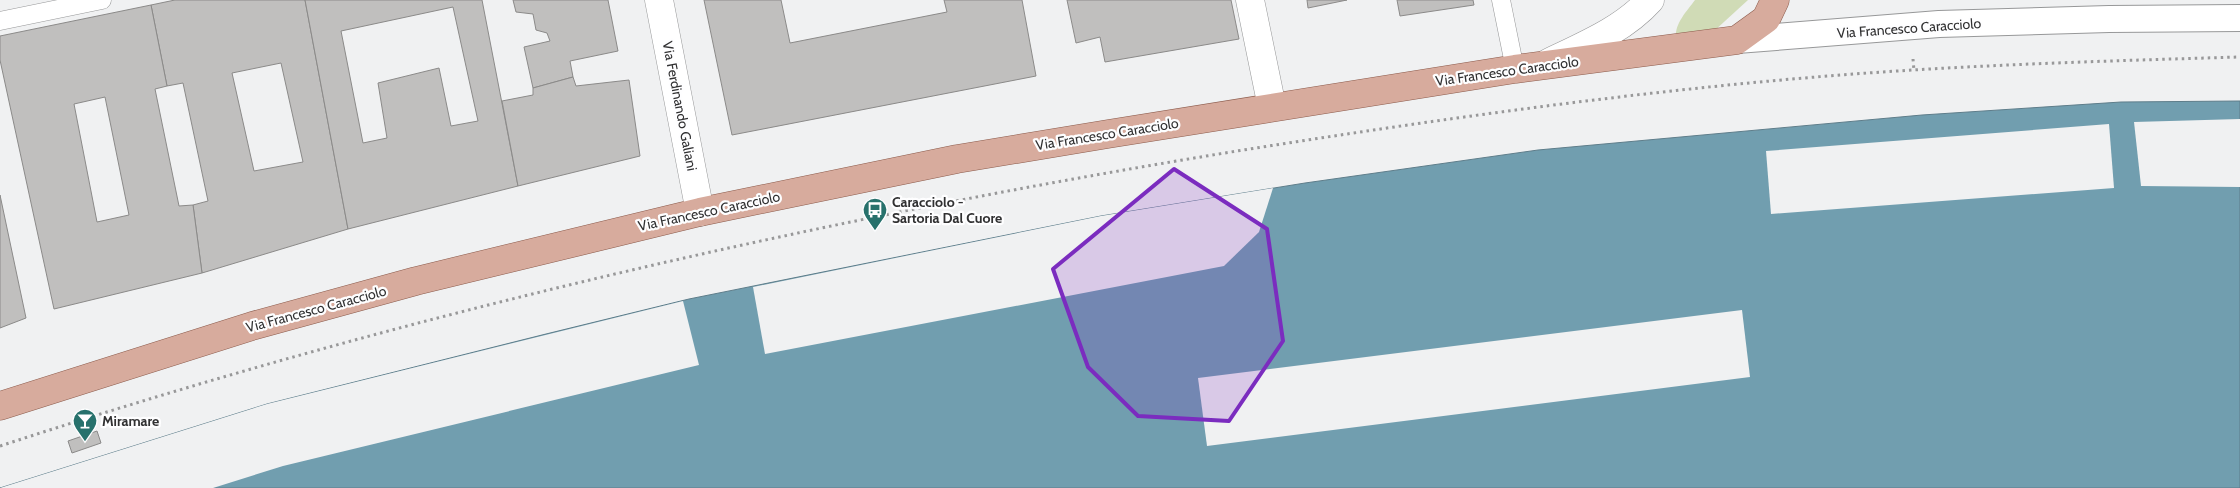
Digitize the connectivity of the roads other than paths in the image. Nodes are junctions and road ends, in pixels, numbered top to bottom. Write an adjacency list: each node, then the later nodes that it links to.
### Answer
1 (102, 0): 8 (lane)
2 (659, 0): 13 (street, Via Ferdinando Galiani)
3 (1250, 0): 12 (street)
4 (1500, 0): 11 (lane)
5 (1650, 0): 10 (street)
6 (1775, 0): 9 (main road)
7 (2240, 18): 9 (street, Via Francesco Caracciolo)
8 (0, 21)
9 (1737, 40): 10 (main road, Via Francesco Caracciolo)
10 (1544, 65): 11 (main road, Via Francesco Caracciolo)
11 (1515, 69): 12 (main road, Via Francesco Caracciolo)
12 (1272, 108): 13 (main road, Via Francesco Caracciolo)
13 (700, 212): 14 (main road, Via Francesco Caracciolo)
14 (0, 406)

